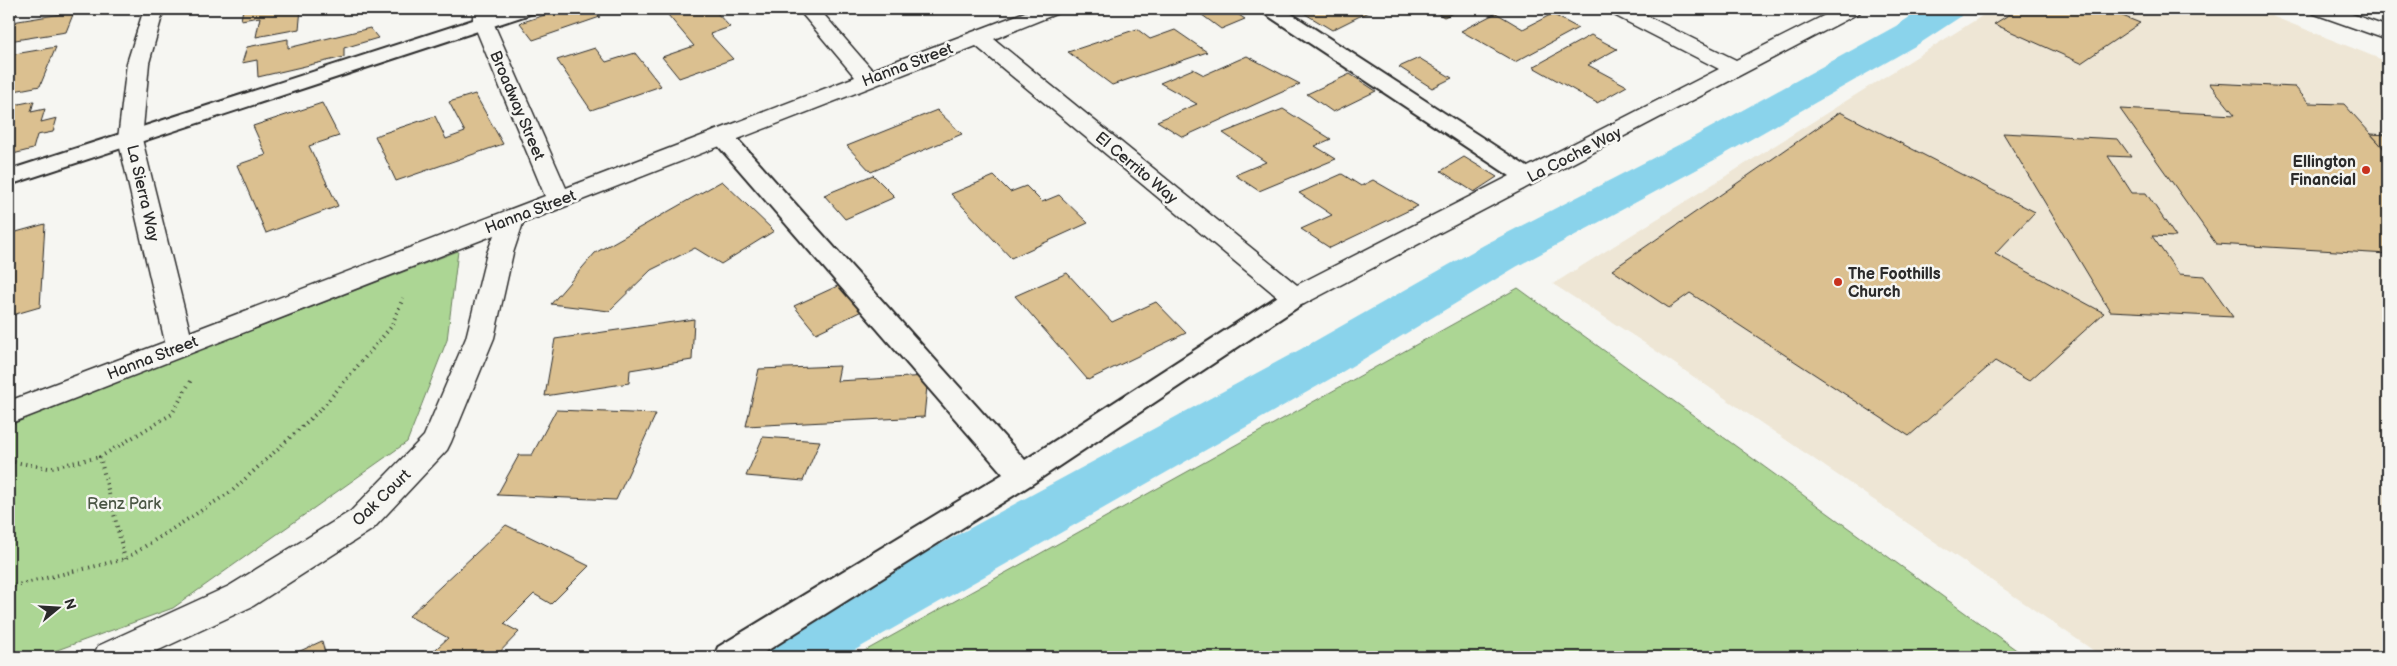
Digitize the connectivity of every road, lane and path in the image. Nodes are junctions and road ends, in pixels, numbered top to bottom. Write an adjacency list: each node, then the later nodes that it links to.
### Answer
1 (154, 9): 15 (street, La Sierra Way)
2 (526, 9): 9 (lane)
3 (808, 9): 13 (street)
4 (1051, 9): 11 (street, Hanna Street)
5 (1271, 9): 16 (lane)
6 (1618, 9): 12 (street)
7 (1852, 9): 12 (street, La Coche Way)
8 (2319, 9): 10 (street)
9 (483, 16): 15 (lane); 18 (street, Broadway Street)
10 (2388, 34)
11 (979, 37): 13 (street, Hanna Street); 21 (street, El Cerrito Way)
12 (1737, 69): 16 (street, La Coche Way)
13 (868, 79): 14 (street, Hanna Street)
14 (722, 136): 18 (street, Hanna Street); 27 (lane)
15 (130, 139): 17 (lane); 23 (street, La Sierra Way)
16 (1527, 177): 21 (street, La Coche Way)
17 (9, 178)
18 (559, 199): 19 (street, Hanna Street)
19 (513, 217): 20 (street, Hanna Street); 30 (street, Oak Court)
20 (394, 264): 22 (street, Hanna Street); 28 (path)
21 (1294, 297): 27 (lane)
22 (212, 334): 23 (street, Hanna Street); 25 (path)
23 (180, 347): 24 (street, Hanna Street)
24 (9, 413)
25 (100, 457): 26 (path); 28 (path)
26 (9, 461)
27 (1022, 476): 31 (lane)
28 (125, 559): 29 (path)
29 (9, 587)
30 (110, 657)
31 (730, 657)

